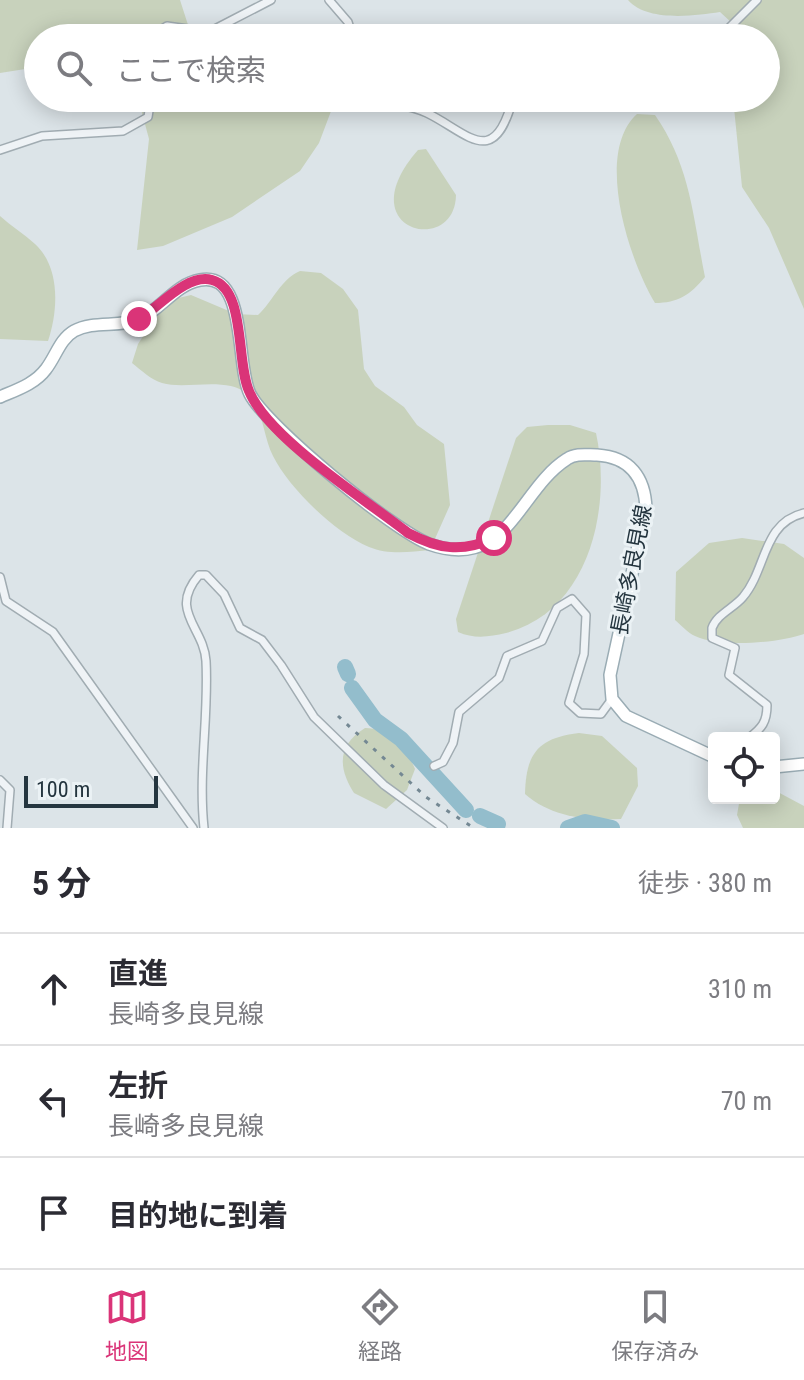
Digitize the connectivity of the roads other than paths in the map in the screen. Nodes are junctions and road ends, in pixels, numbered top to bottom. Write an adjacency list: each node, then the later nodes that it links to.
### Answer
1 (271, 0): 4 (street)
2 (329, 0): 5 (street)
3 (757, 0): 6 (street)
4 (224, 24)
5 (349, 24)
6 (733, 24)
7 (149, 112): 10 (street)
8 (425, 112): 9 (street)
9 (507, 112)
10 (0, 150)
11 (0, 397): 14 (main road, 長崎多良見線)
12 (804, 513): 15 (street)
13 (0, 577): 22 (street)
14 (612, 699): 16 (main road); 18 (street)
15 (757, 732)
16 (708, 754)
17 (804, 764): 19 (main road)
18 (434, 766)
19 (780, 766)
20 (0, 780): 21 (street)
21 (7, 828)
22 (193, 828)
23 (204, 828): 24 (street)
24 (443, 828)

